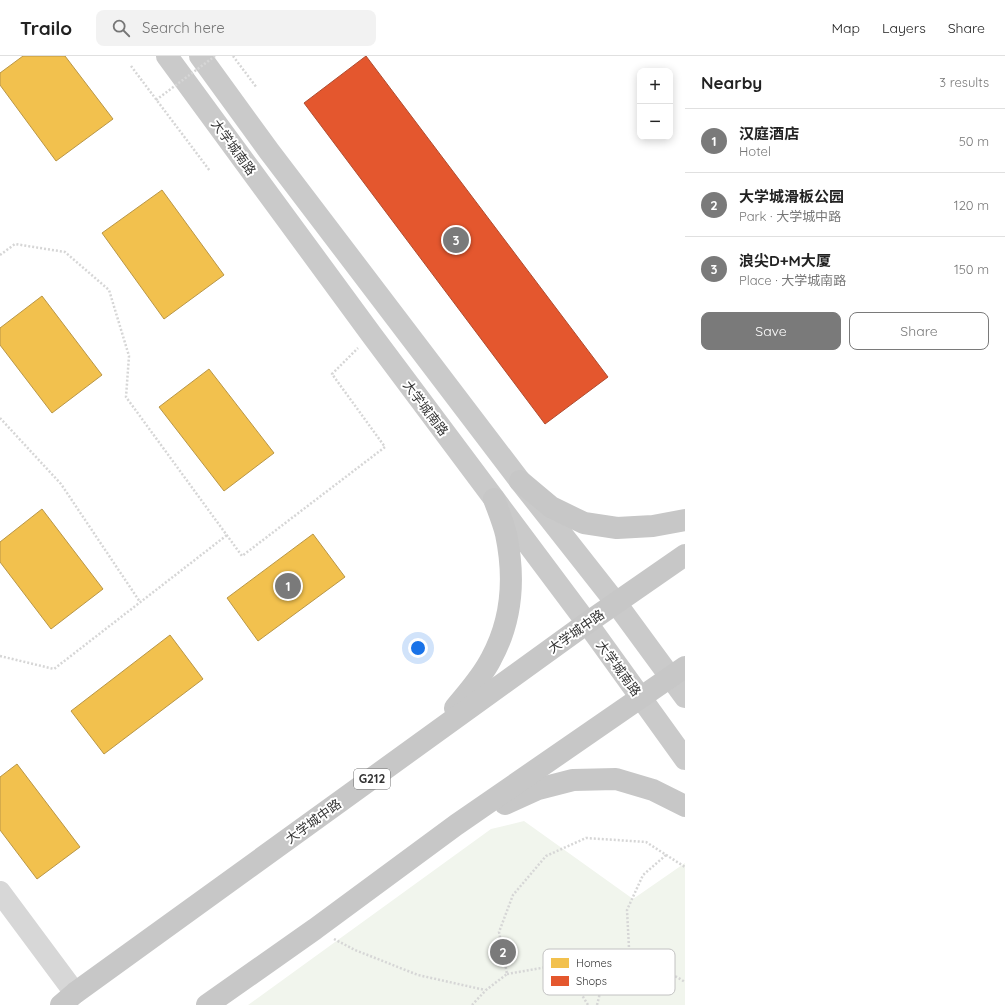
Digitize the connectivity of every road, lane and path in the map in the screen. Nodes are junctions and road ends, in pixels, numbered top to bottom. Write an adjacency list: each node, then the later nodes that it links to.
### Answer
1 (167, 56): 10 (main road, 大学城南路)
2 (200, 56): 12 (main road, 大学城南路)
3 (215, 56): 7 (path, bridge)
4 (233, 56): 6 (path)
5 (131, 66): 7 (path)
6 (257, 88)
7 (156, 100): 8 (path)
8 (210, 171)
9 (0, 254): 15 (path)
10 (371, 334): 13 (main road, 大学城南路); 15 (path)
11 (0, 418): 17 (path)
12 (520, 481): 14 (highway); 18 (main road, 大学城南路)
13 (494, 499): 19 (main road, 大学城南路); 24 (highway)
14 (685, 520)
15 (227, 535): 17 (path)
16 (685, 555): 18 (highway, 大学城中路 / G212)
17 (140, 602): 20 (path)
18 (616, 603): 19 (highway, 大学城中路 / G212); 21 (main road, 大学城南路)
19 (586, 623): 23 (main road, 大学城南路); 24 (highway, 大学城中路 / G212)
20 (0, 656)
21 (678, 672): 22 (main road, 大学城南路); 23 (highway)
22 (685, 697)
23 (640, 698): 25 (main road, 大学城南路); 27 (highway)
24 (436, 732): 40 (highway, 大学城中路 / G212)
25 (685, 759)
26 (685, 806): 27 (highway)
27 (456, 825): 31 (highway)
28 (666, 855): 29 (path); 32 (path); 34 (path)
29 (685, 867)
30 (0, 892): 40 (street)
31 (315, 929): 37 (path); 41 (highway)
32 (629, 949)
33 (543, 968): 34 (path)
34 (507, 974): 37 (path)
35 (675, 977): 36 (path)
36 (685, 982)
37 (486, 990): 42 (path)
38 (582, 995): 43 (path)
39 (600, 995): 44 (path)
40 (68, 999)
41 (207, 1005)
42 (472, 1005)
43 (588, 1005)
44 (597, 1005)

